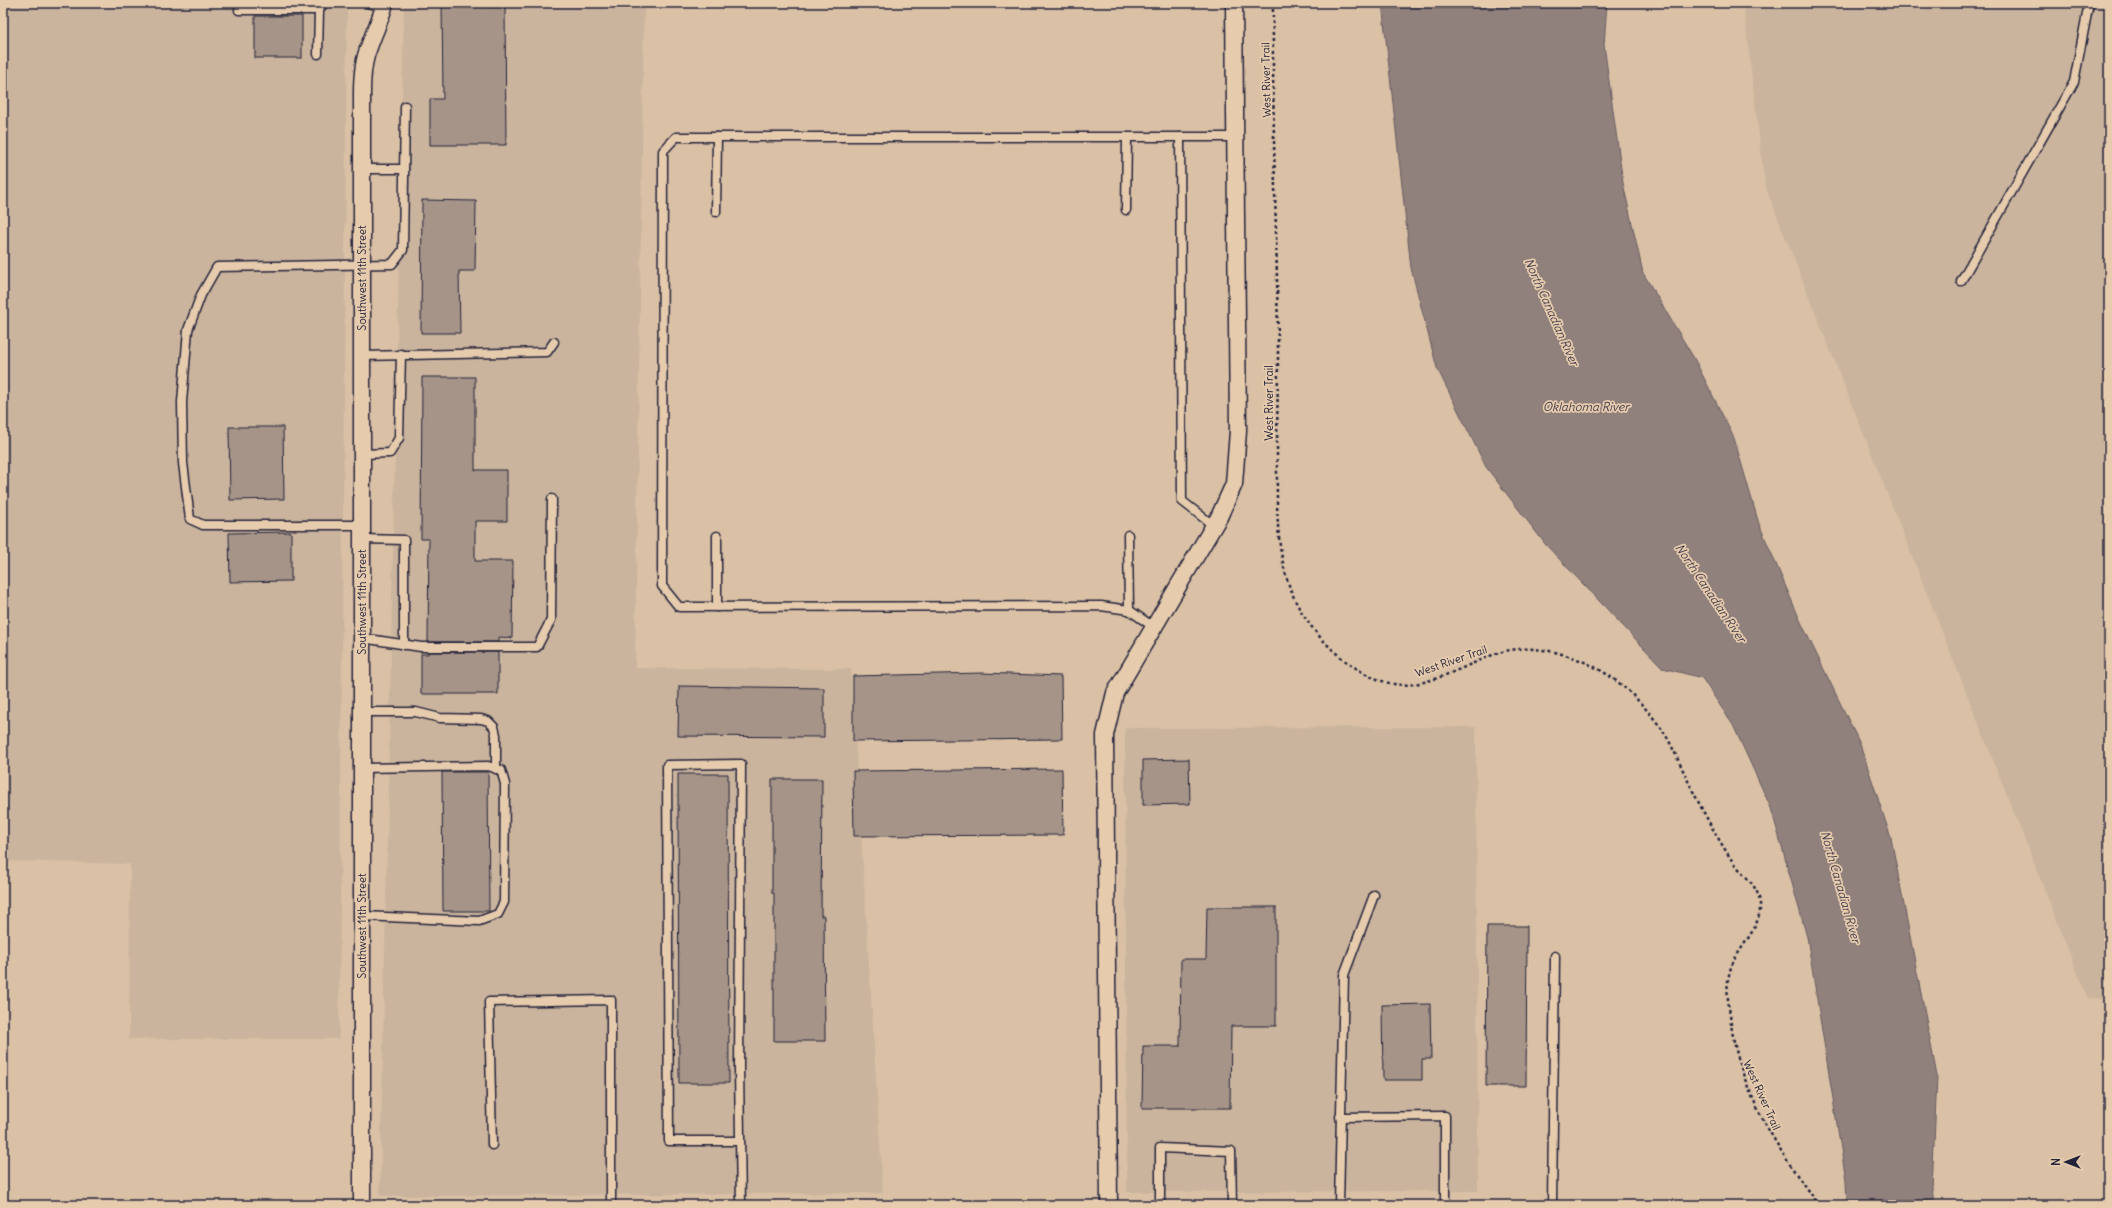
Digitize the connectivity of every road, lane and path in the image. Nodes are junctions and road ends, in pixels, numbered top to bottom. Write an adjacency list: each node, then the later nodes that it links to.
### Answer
1 (324, 3): 8 (lane)
2 (368, 3): 6 (lane)
3 (1234, 3): 14 (street)
4 (1273, 3): 53 (path, West River Trail)
5 (2089, 3): 20 (lane)
6 (384, 5): 15 (street, Southwest 11th Street)
7 (239, 10): 8 (lane)
8 (319, 10): 9 (lane)
9 (318, 54)
10 (405, 106): 16 (lane)
11 (717, 137): 12 (lane); 18 (lane); 30 (lane)
12 (1127, 137): 13 (lane); 17 (lane)
13 (1180, 137): 14 (lane); 26 (lane)
14 (1236, 137): 26 (street)
15 (362, 169): 16 (lane); 19 (street, Southwest 11th Street)
16 (404, 169): 19 (lane)
17 (1126, 210)
18 (716, 212)
19 (362, 265): 23 (street, Southwest 11th Street); 27 (lane)
20 (1961, 281)
21 (554, 342): 22 (lane)
22 (401, 354): 23 (lane); 24 (lane)
23 (362, 356): 24 (street, Southwest 11th Street)
24 (362, 454): 27 (street, Southwest 11th Street)
25 (552, 499): 34 (lane)
26 (1214, 526): 32 (street)
27 (362, 532): 33 (street, Southwest 11th Street); 34 (lane)
28 (1128, 535): 31 (lane)
29 (717, 536): 30 (lane)
30 (717, 607): 31 (lane)
31 (1129, 610): 32 (lane)
32 (1154, 628): 47 (street)
33 (362, 638): 34 (lane); 35 (street, Southwest 11th Street)
34 (404, 644)
35 (362, 712): 36 (street, Southwest 11th Street); 37 (lane)
36 (362, 768): 37 (lane); 39 (street, Southwest 11th Street)
37 (496, 769): 39 (lane)
38 (1374, 895): 41 (lane)
39 (362, 916): 44 (street, Southwest 11th Street)
40 (1554, 956): 52 (lane)
41 (1340, 1117): 50 (lane); 51 (lane)
42 (740, 1141): 42 (lane); 46 (lane)
43 (492, 1145): 45 (lane)
44 (362, 1205)
45 (611, 1205)
46 (741, 1205)
47 (1109, 1205)
48 (1160, 1205): 49 (lane)
49 (1232, 1205)
50 (1339, 1205)
51 (1445, 1205)
52 (1552, 1205)
53 (1818, 1205)

